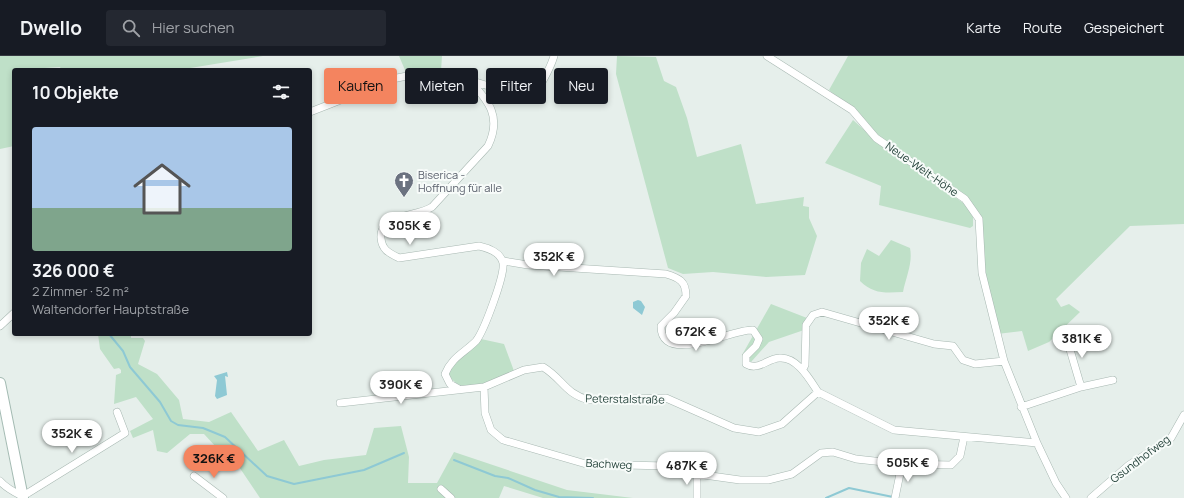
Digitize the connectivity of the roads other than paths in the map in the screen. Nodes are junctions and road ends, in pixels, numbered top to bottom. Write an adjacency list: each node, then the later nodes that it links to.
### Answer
1 (554, 56): 4 (street)
2 (770, 56): 11 (street, Neue-Welt-Höhe)
3 (405, 76): 6 (street)
4 (478, 83)
5 (478, 89): 7 (street)
6 (312, 111)
7 (503, 261): 12 (street); 17 (street)
8 (12, 315): 9 (street)
9 (3, 324)
10 (1066, 336): 16 (street)
11 (1004, 361): 12 (street); 20 (street, Neue-Welt-Höhe)
12 (803, 369): 18 (street)
13 (1113, 380): 16 (street)
14 (0, 383): 31 (main road)
15 (484, 387): 17 (street, Peterstalstraße); 18 (street, Peterstalstraße); 26 (street, Bachweg)
16 (1081, 387): 20 (street)
17 (459, 389): 19 (street)
18 (818, 392): 23 (street)
19 (340, 402)
20 (1021, 407): 24 (street, Neue-Welt-Höhe)
21 (117, 412): 31 (street)
22 (1184, 415): 37 (street, Gsundhofweg)
23 (964, 437): 24 (street); 25 (street, Bachweg)
24 (1037, 442): 36 (street)
25 (902, 464): 26 (street, Bachweg); 35 (street)
26 (697, 474): 34 (street)
27 (194, 476): 32 (street)
28 (0, 480): 29 (street)
29 (3, 488): 31 (street)
30 (440, 489): 33 (street)
31 (23, 497)
32 (223, 498)
33 (451, 498)
34 (697, 498)
35 (895, 498)
36 (1066, 498)
37 (1091, 498)

